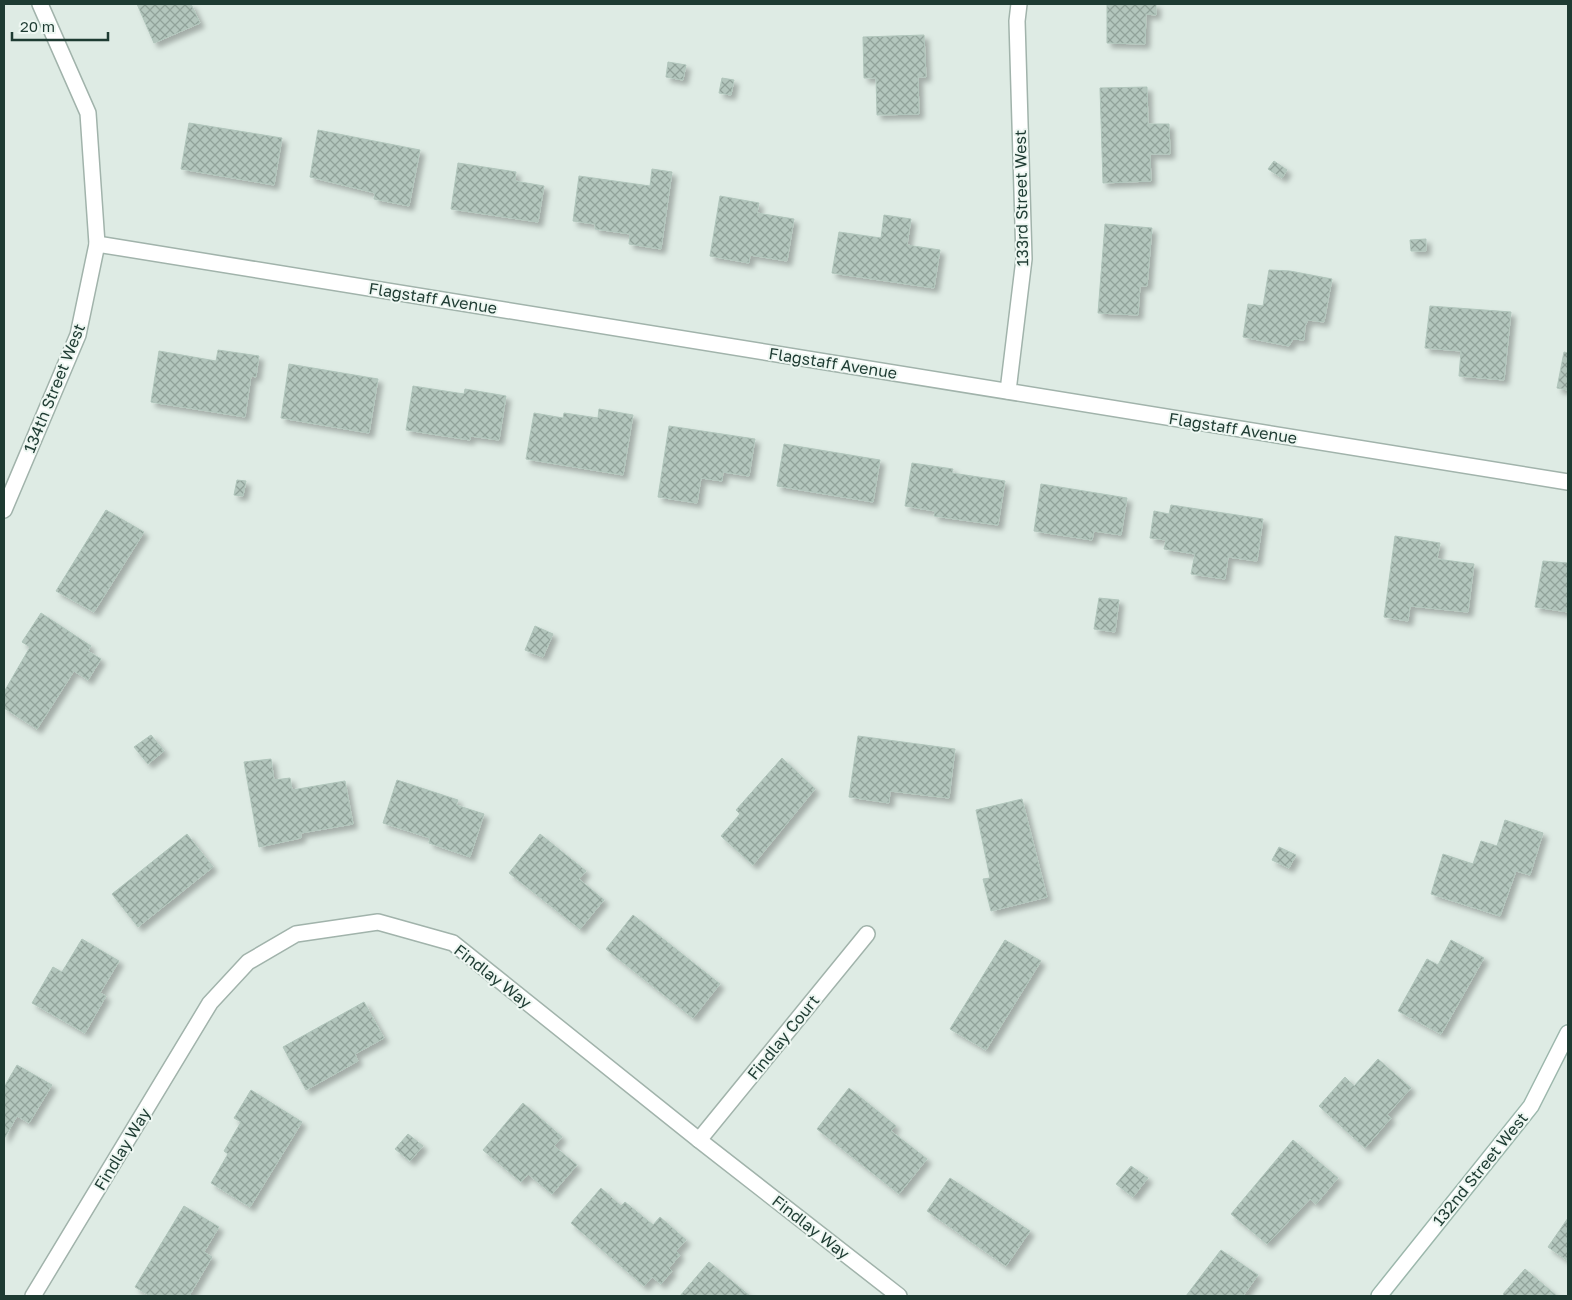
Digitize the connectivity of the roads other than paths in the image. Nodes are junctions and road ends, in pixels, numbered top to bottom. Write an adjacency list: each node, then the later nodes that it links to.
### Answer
1 (40, 4): 3 (street, 134th Street West)
2 (1019, 4): 4 (street, 133rd Street West)
3 (97, 244): 4 (street, Flagstaff Avenue); 6 (street, 134th Street West)
4 (1008, 391): 5 (street, Flagstaff Avenue)
5 (1568, 482)
6 (4, 510)
7 (867, 934): 9 (street, Findlay Court)
8 (1568, 1033): 12 (street, 132nd Street West)
9 (699, 1140): 10 (street, Findlay Way); 11 (street, Findlay Way)
10 (33, 1296)
11 (899, 1296)
12 (1379, 1296)

